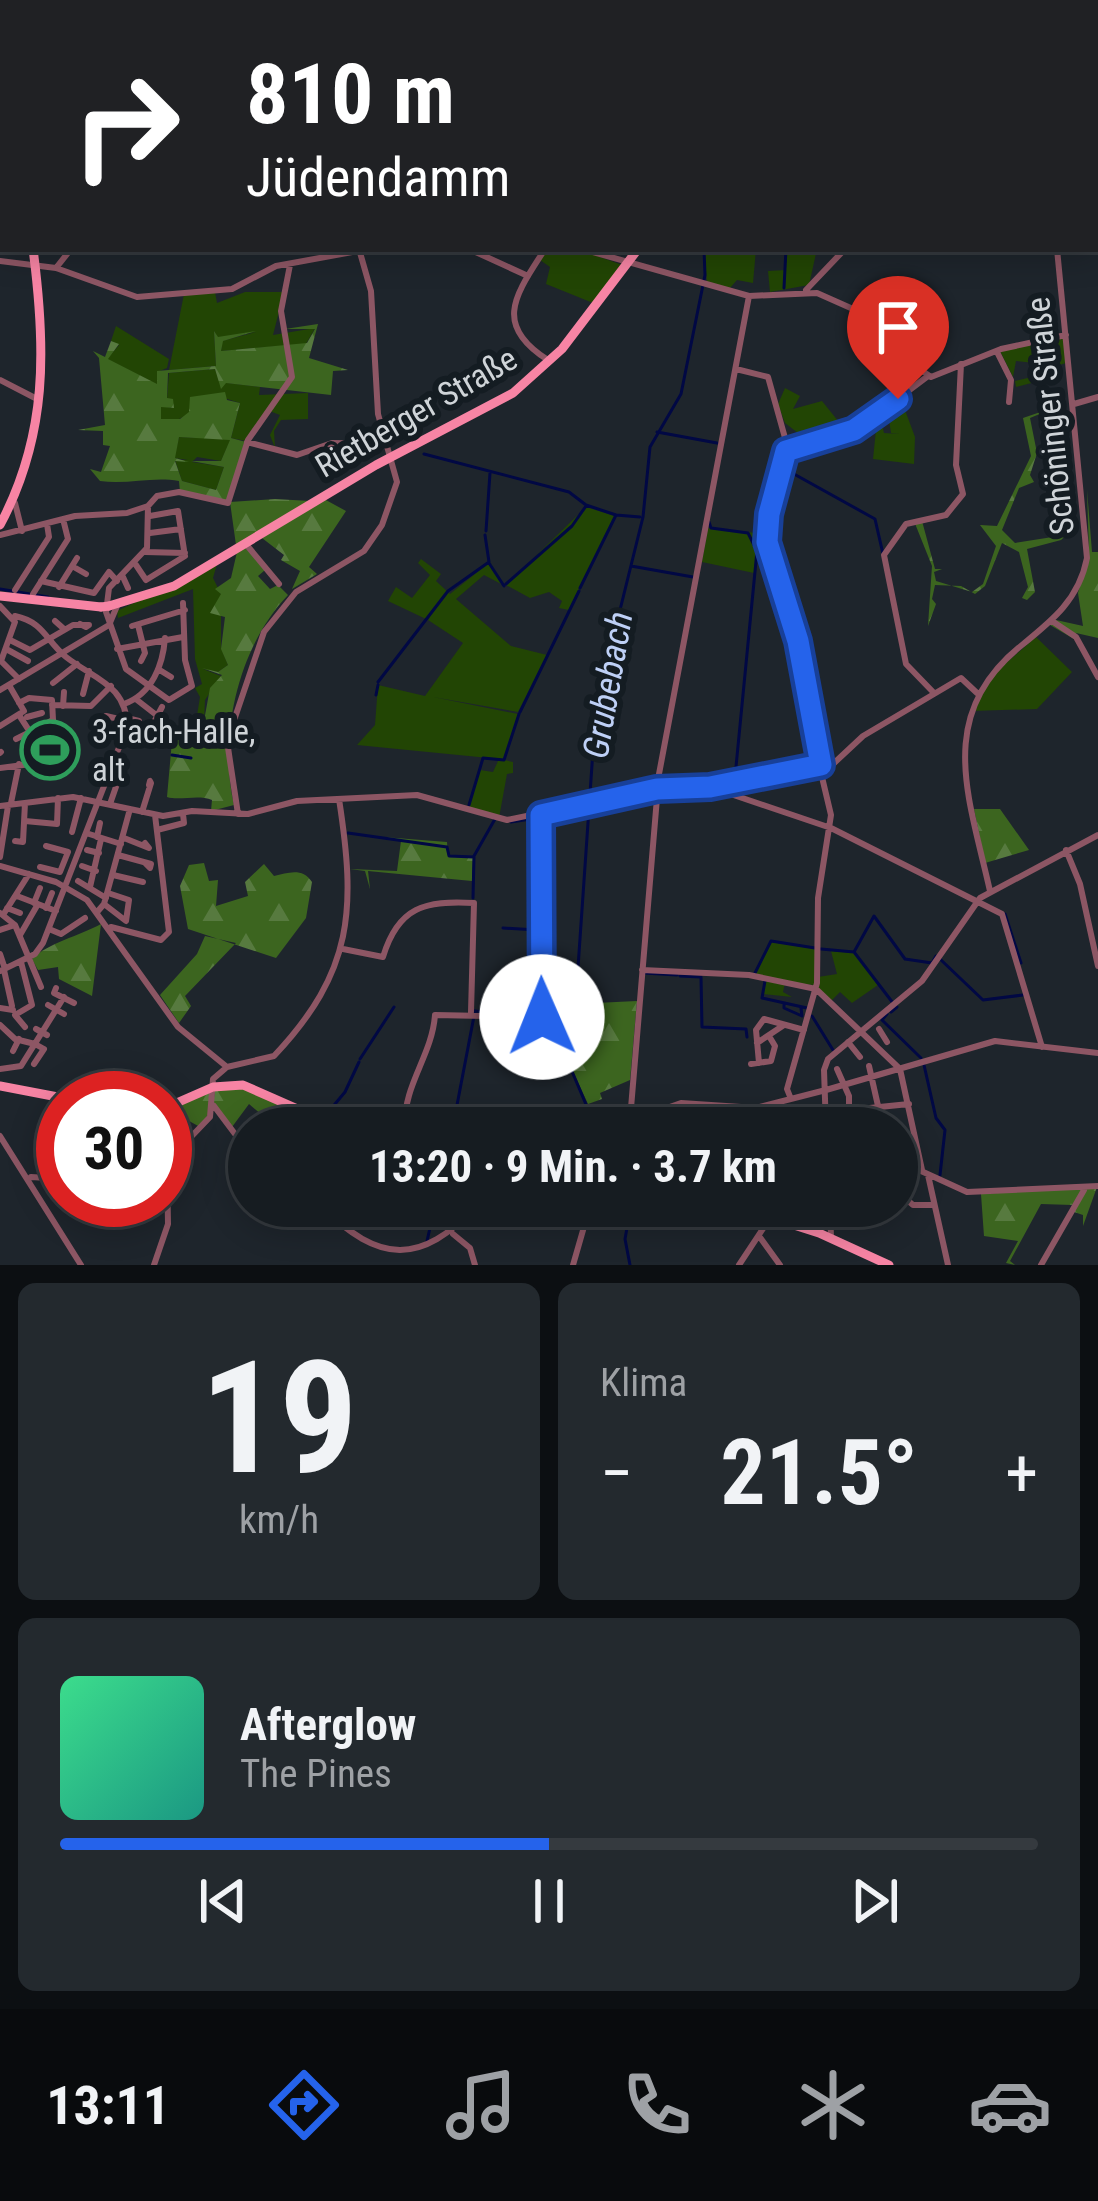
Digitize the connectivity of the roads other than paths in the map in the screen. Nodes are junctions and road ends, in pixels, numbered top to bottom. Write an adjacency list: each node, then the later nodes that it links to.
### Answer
1 (33, 252): 12 (main road)
2 (69, 252): 15 (street)
3 (351, 252): 14 (street)
4 (361, 252): 31 (street)
5 (475, 252): 16 (street)
6 (543, 252): 16 (street)
7 (590, 252): 13 (street)
8 (636, 252): 13 (main road, Rietberger Straße)
9 (842, 252): 17 (street)
10 (1058, 252): 19 (street, Schöninger Straße)
11 (0, 262): 12 (street)
12 (35, 264): 15 (street); 27 (main road)
13 (626, 265): 18 (street); 21 (main road, Rietberger Straße)
14 (290, 266): 15 (street); 30 (street)
15 (56, 268)
16 (527, 276): 21 (street)
17 (806, 290): 18 (street); 24 (street)
18 (749, 296): 23 (street)
19 (1067, 335): 20 (street); 29 (street, Schöninger Straße)
20 (997, 351): 22 (street); 28 (street)
21 (550, 362): 31 (main road, Rietberger Straße)
22 (961, 364): 24 (street); 85 (street)
23 (736, 369): 32 (street); 110 (street)
24 (928, 376): 32 (street)
25 (0, 380): 27 (street)
26 (1098, 398): 29 (street)
27 (41, 400): 37 (main road)
28 (1010, 402)
29 (1074, 404): 59 (street, Schöninger Straße)
30 (248, 442): 31 (street); 34 (street)
31 (392, 451): 41 (main road, Rietberger Straße); 120 (street)
32 (786, 451): 104 (street)
33 (15, 503): 39 (street)
34 (148, 507): 35 (street); 38 (street); 40 (street)
35 (63, 519): 36 (street); 49 (street)
36 (46, 524): 39 (street); 46 (street)
37 (1, 527): 39 (street)
38 (181, 529): 40 (street); 42 (street)
39 (22, 531)
40 (150, 533): 43 (street)
41 (245, 543): 48 (street); 55 (main road, Rietberger Straße)
42 (184, 550): 43 (street); 44 (street)
43 (145, 552): 44 (street)
44 (136, 565): 47 (street)
45 (86, 574): 50 (street)
46 (24, 576): 49 (street); 52 (street)
47 (120, 579): 50 (street); 51 (street); 55 (street)
48 (279, 584)
49 (38, 587): 50 (street)
50 (59, 587)
51 (128, 588)
52 (14, 590)
53 (0, 596): 55 (main road, Rietberger Straße)
54 (3, 607): 56 (street); 57 (street)
55 (111, 611): 67 (street); 68 (street, Rietberger Straße)
56 (14, 616): 62 (street); 66 (street)
57 (0, 619)
58 (55, 621): 61 (street)
59 (1052, 621): 76 (street); 86 (street, Schöninger Straße)
60 (80, 624): 61 (street)
61 (64, 629): 62 (street)
62 (52, 638): 66 (street); 68 (street)
63 (165, 638): 64 (street); 65 (street); 73 (street)
64 (184, 638): 65 (street); 81 (street)
65 (142, 642): 67 (street); 71 (street)
66 (7, 646): 69 (street); 70 (street)
67 (117, 649): 81 (street)
68 (62, 653): 72 (street); 77 (street, Rietberger Straße)
69 (1, 661): 77 (street)
70 (28, 661)
71 (141, 661)
72 (77, 664): 74 (street); 78 (street)
73 (158, 670): 75 (street); 81 (street)
74 (89, 671): 80 (street); 93 (street)
75 (171, 677)
76 (1098, 677)
77 (20, 679): 79 (street, Rietberger Straße)
78 (53, 683)
79 (9, 685): 82 (street, Rietberger Straße); 88 (street)
80 (111, 686): 89 (street); 90 (street)
81 (148, 688): 87 (street)
82 (0, 690)
83 (64, 692): 92 (street)
84 (93, 693): 89 (street)
85 (934, 693): 86 (street); 104 (street)
86 (977, 694): 151 (street, Schöninger Straße)
87 (136, 700): 90 (street); 99 (street)
88 (20, 704): 91 (street); 95 (street)
89 (95, 704): 93 (street)
90 (124, 704): 98 (street)
91 (52, 705): 92 (street); 101 (street)
92 (63, 706): 93 (street)
93 (81, 708)
94 (42, 713): 95 (street)
95 (23, 716): 100 (street); 101 (street)
96 (106, 716): 98 (street)
97 (139, 721): 98 (street)
98 (126, 725): 107 (street)
99 (152, 726)
100 (0, 727)
101 (30, 732): 102 (street)
102 (16, 739)
103 (62, 760): 105 (street)
104 (822, 765): 108 (street); 125 (street)
105 (20, 767): 106 (street); 116 (street)
106 (0, 768)
107 (110, 776): 114 (street); 115 (street)
108 (710, 787): 110 (street); 125 (street)
109 (146, 788): 118 (street)
110 (657, 789): 122 (street); 172 (street)
111 (81, 798): 112 (street); 114 (street); 126 (street)
112 (58, 799): 123 (street); 123 (street)
113 (339, 799): 120 (street); 122 (street); 167 (street)
114 (98, 801): 115 (street); 127 (street)
115 (110, 804): 117 (street)
116 (6, 805): 123 (street); 139 (street)
117 (130, 809): 118 (street); 132 (street)
118 (142, 812): 121 (street)
119 (188, 812): 120 (street); 121 (street); 128 (street)
120 (238, 814)
121 (155, 815): 128 (street)
122 (541, 815): 180 (street)
123 (23, 817): 131 (street)
124 (100, 823): 130 (street)
125 (831, 828): 156 (street); 175 (street)
126 (72, 832)
127 (86, 833): 130 (street); 136 (street)
128 (150, 835): 132 (street); 163 (street)
129 (1098, 835): 135 (street)
130 (99, 838): 132 (street); 137 (street)
131 (15, 841)
132 (122, 841): 138 (street)
133 (46, 846): 136 (street)
134 (87, 850): 137 (street)
135 (1066, 850): 151 (street); 170 (street)
136 (73, 854): 142 (street); 148 (street)
137 (99, 854): 143 (street)
138 (118, 855): 140 (street); 145 (street)
139 (0, 862): 144 (street)
140 (145, 863)
141 (82, 866): 143 (street)
142 (40, 867)
143 (96, 871): 149 (street)
144 (29, 874): 148 (street); 153 (street)
145 (113, 875): 146 (street); 155 (street)
146 (142, 879)
147 (78, 881): 149 (street)
148 (66, 886): 154 (street); 158 (street)
149 (89, 886): 154 (street); 155 (street)
150 (40, 888): 157 (street)
151 (990, 891): 156 (street)
152 (52, 893): 157 (street)
153 (16, 896): 157 (street); 159 (street)
154 (81, 896): 155 (street)
155 (104, 901): 163 (street)
156 (977, 902): 186 (street); 191 (street)
157 (39, 905): 158 (street); 166 (street)
158 (56, 911): 164 (street)
159 (3, 912): 160 (street); 162 (street)
160 (20, 913)
161 (85, 918): 164 (street)
162 (15, 925): 165 (street); 166 (street)
163 (110, 928): 199 (street)
164 (49, 929): 169 (street)
165 (0, 930)
166 (20, 935): 169 (street)
167 (344, 949): 180 (street); 199 (street)
168 (0, 954): 171 (street)
169 (25, 960): 171 (street); 173 (street); 179 (street)
170 (1098, 966)
171 (3, 970): 179 (street)
172 (642, 970): 175 (street); 214 (street)
173 (41, 987)
174 (56, 988): 176 (street)
175 (816, 989): 185 (street); 186 (street)
176 (65, 1004): 177 (street); 192 (street)
177 (48, 1005)
178 (0, 1009): 179 (street)
179 (14, 1009): 183 (street)
180 (471, 1012): 213 (street)
181 (0, 1025): 188 (street)
182 (784, 1025): 185 (street); 187 (street); 190 (street)
183 (25, 1027)
184 (879, 1029): 193 (street)
185 (804, 1030): 209 (street)
186 (861, 1032): 189 (street); 193 (street)
187 (770, 1036): 190 (street); 190 (street)
188 (19, 1039): 192 (street); 198 (street)
189 (848, 1042): 195 (street); 206 (street)
190 (757, 1043)
191 (1042, 1047): 194 (street); 201 (street)
192 (30, 1048): 196 (street); 198 (street)
193 (880, 1049): 201 (street)
194 (1098, 1053)
195 (860, 1057)
196 (34, 1064)
197 (869, 1066): 202 (street)
198 (9, 1067)
199 (227, 1067): 205 (street)
200 (837, 1069): 203 (street)
201 (900, 1069): 202 (street); 210 (street)
202 (873, 1077): 203 (street); 220 (street)
203 (846, 1084): 206 (street); 219 (street)
204 (0, 1086): 207 (main road)
205 (213, 1087): 208 (main road); 211 (street); 212 (main road)
206 (824, 1091): 209 (street); 218 (street)
207 (36, 1093)
208 (192, 1096)
209 (797, 1098): 217 (street)
210 (909, 1104): 221 (street); 226 (street)
211 (214, 1106): 222 (street); 223 (street)
212 (301, 1107)
213 (408, 1107)
214 (631, 1107)
215 (667, 1107): 216 (street)
216 (744, 1107)
217 (760, 1107)
218 (825, 1107)
219 (850, 1107)
220 (880, 1107)
221 (887, 1107)
222 (228, 1124)
223 (192, 1133)
224 (0, 1136): 227 (street)
225 (918, 1170): 226 (street)
226 (925, 1173): 230 (street); 231 (street)
227 (30, 1178): 228 (street); 243 (street)
228 (36, 1178)
229 (1098, 1186): 230 (street)
230 (1084, 1189): 251 (street)
231 (934, 1205): 232 (street); 250 (street)
232 (918, 1209)
233 (167, 1227): 244 (street)
234 (343, 1227): 240 (street)
235 (459, 1227): 240 (street)
236 (584, 1227): 246 (street)
237 (764, 1227): 242 (street)
238 (803, 1227): 241 (main road)
239 (832, 1227): 241 (street)
240 (453, 1234): 245 (street)
241 (833, 1235): 249 (main road)
242 (759, 1236): 247 (street); 248 (street)
243 (81, 1265)
244 (154, 1265)
245 (475, 1265)
246 (573, 1265)
247 (739, 1265)
248 (780, 1265)
249 (890, 1265)
250 (948, 1265)
251 (1041, 1265)

